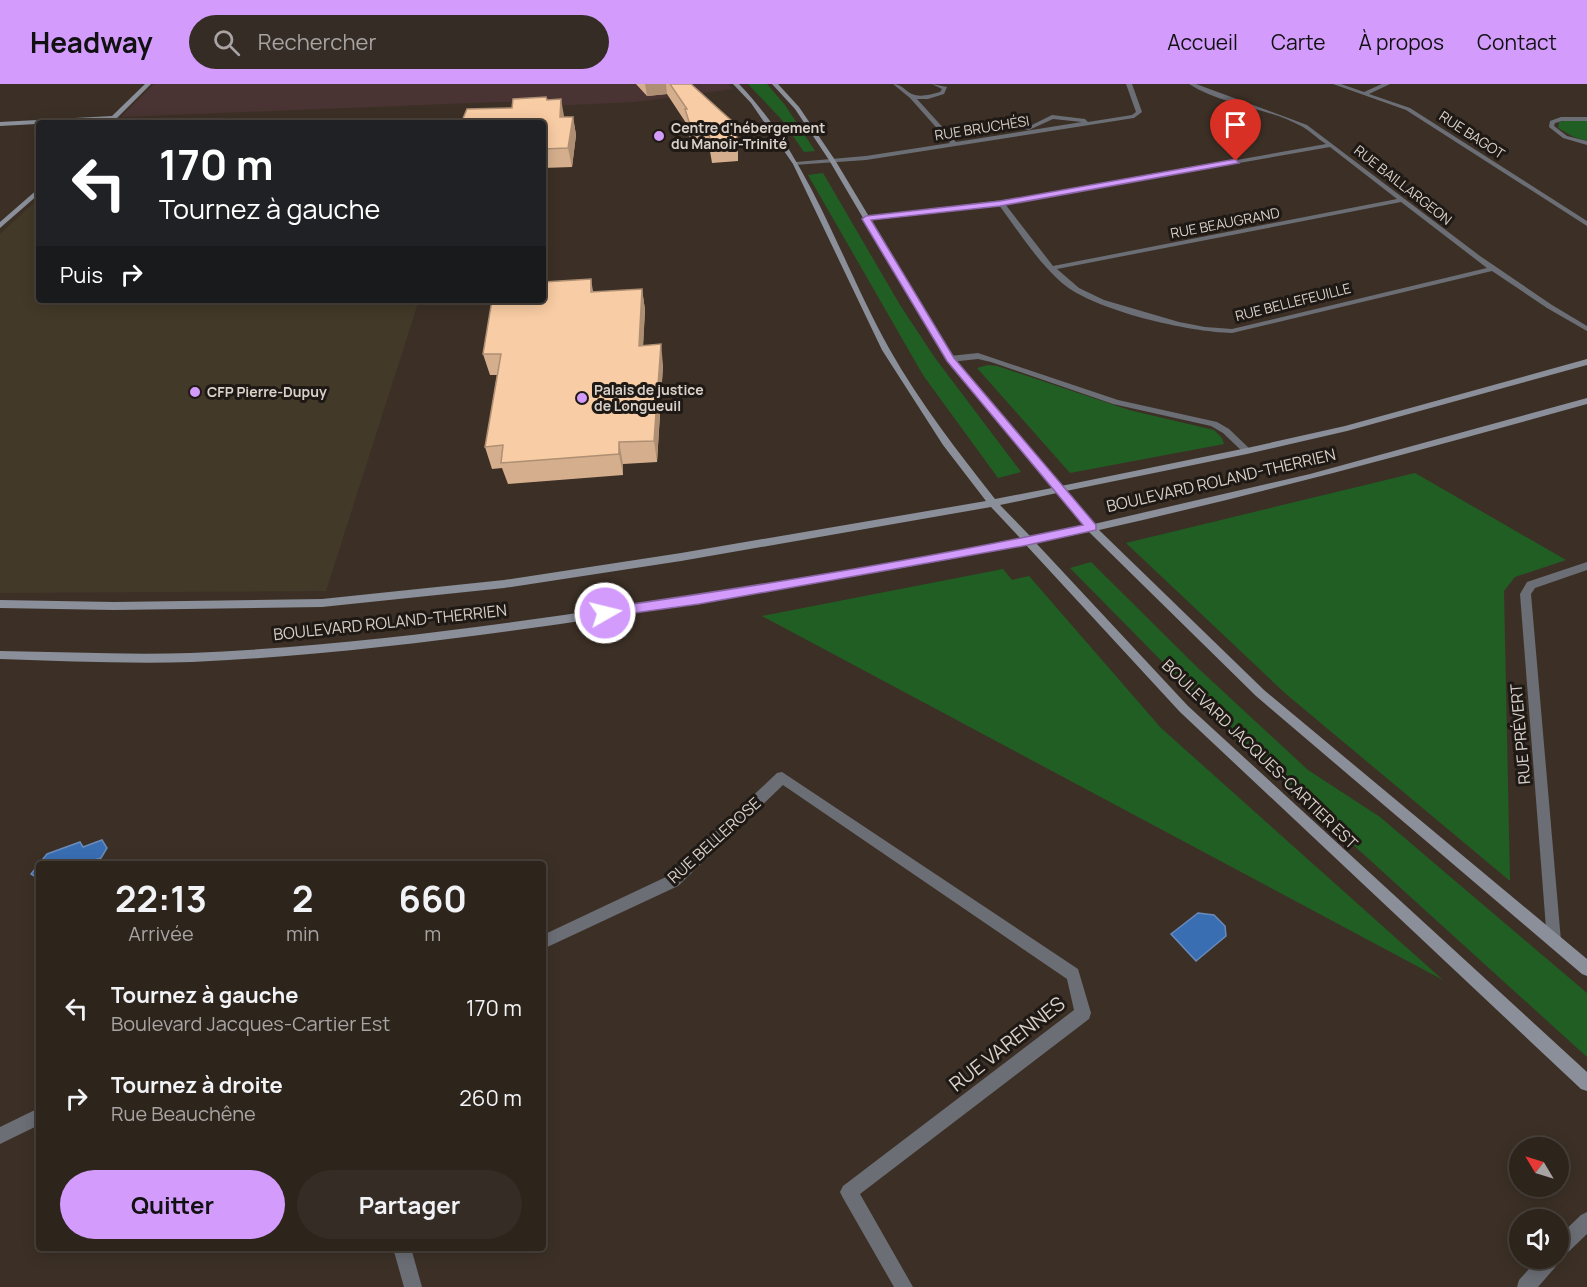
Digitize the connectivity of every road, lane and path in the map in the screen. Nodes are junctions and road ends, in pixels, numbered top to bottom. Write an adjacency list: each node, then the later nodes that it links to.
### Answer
1 (148, 84): 12 (main road)
2 (736, 84): 23 (main road, BOULEVARD JACQUES-CARTIER EST)
3 (776, 84): 22 (main road)
4 (896, 84): 11 (street)
5 (935, 84): 11 (street)
6 (1129, 84): 16 (street, RUE BRUCHÉSI)
7 (1192, 84): 21 (street, RUE BAILLARGEON)
8 (1336, 84): 10 (street, RUE BAGOT)
9 (1387, 84): 10 (street)
10 (1366, 93): 28 (street, RUE BAGOT)
11 (912, 97): 20 (street)
12 (114, 118): 14 (main road)
13 (1587, 118): 19 (street)
14 (76, 120)
15 (36, 122): 17 (main road)
16 (1096, 123): 18 (street, RUE BRUCHÉSI); 18 (street)
17 (0, 124)
18 (1015, 135): 20 (street, RUE BRUCHÉSI)
19 (1587, 143)
20 (955, 145): 22 (street, RUE BRUCHÉSI)
21 (1331, 145): 25 (street, RUE BAILLARGEON); 26 (street)
22 (832, 160): 23 (street, RUE BRUCHÉSI); 27 (main road)
23 (796, 164): 38 (main road, BOULEVARD JACQUES-CARTIER EST)
24 (36, 193): 29 (main road)
25 (1403, 200): 30 (street, RUE BEAUGRAND); 31 (street, RUE BAILLARGEON)
26 (1000, 203): 27 (street); 30 (street, RUE BELLEFEUILLE)
27 (866, 219): 33 (main road)
28 (1587, 224)
29 (0, 226)
30 (1053, 268): 31 (street, RUE BELLEFEUILLE)
31 (1491, 269): 32 (street, RUE BAILLARGEON)
32 (1587, 329)
33 (950, 359): 36 (street, BOULEVARD ROLAND-THERRIEN); 37 (main road)
34 (1587, 362): 36 (main road, BOULEVARD ROLAND-THERRIEN)
35 (1587, 401): 39 (main road, BOULEVARD ROLAND-THERRIEN)
36 (1246, 451): 37 (main road, BOULEVARD ROLAND-THERRIEN)
37 (1058, 490): 38 (main road, BOULEVARD ROLAND-THERRIEN); 39 (main road)
38 (993, 503): 40 (main road, BOULEVARD JACQUES-CARTIER EST); 42 (main road, BOULEVARD ROLAND-THERRIEN)
39 (1091, 528): 40 (main road, BOULEVARD ROLAND-THERRIEN); 46 (main road)
40 (1028, 541): 43 (main road, BOULEVARD ROLAND-THERRIEN); 48 (main road, BOULEVARD JACQUES-CARTIER EST)
41 (1587, 566): 46 (street, RUE PRÉVERT)
42 (0, 604)
43 (0, 655)
44 (782, 777): 45 (street, RUE BELLEROSE); 56 (street, RUE VARENNES)
45 (546, 941)
46 (1554, 941): 47 (main road)
47 (1587, 969)
48 (1587, 1083)
49 (36, 1118): 50 (street)
50 (0, 1136)
51 (1587, 1221): 52 (street)
52 (1569, 1240)
53 (403, 1251): 55 (street)
54 (1542, 1269): 57 (street)
55 (413, 1287)
56 (904, 1287)
57 (1526, 1287)

